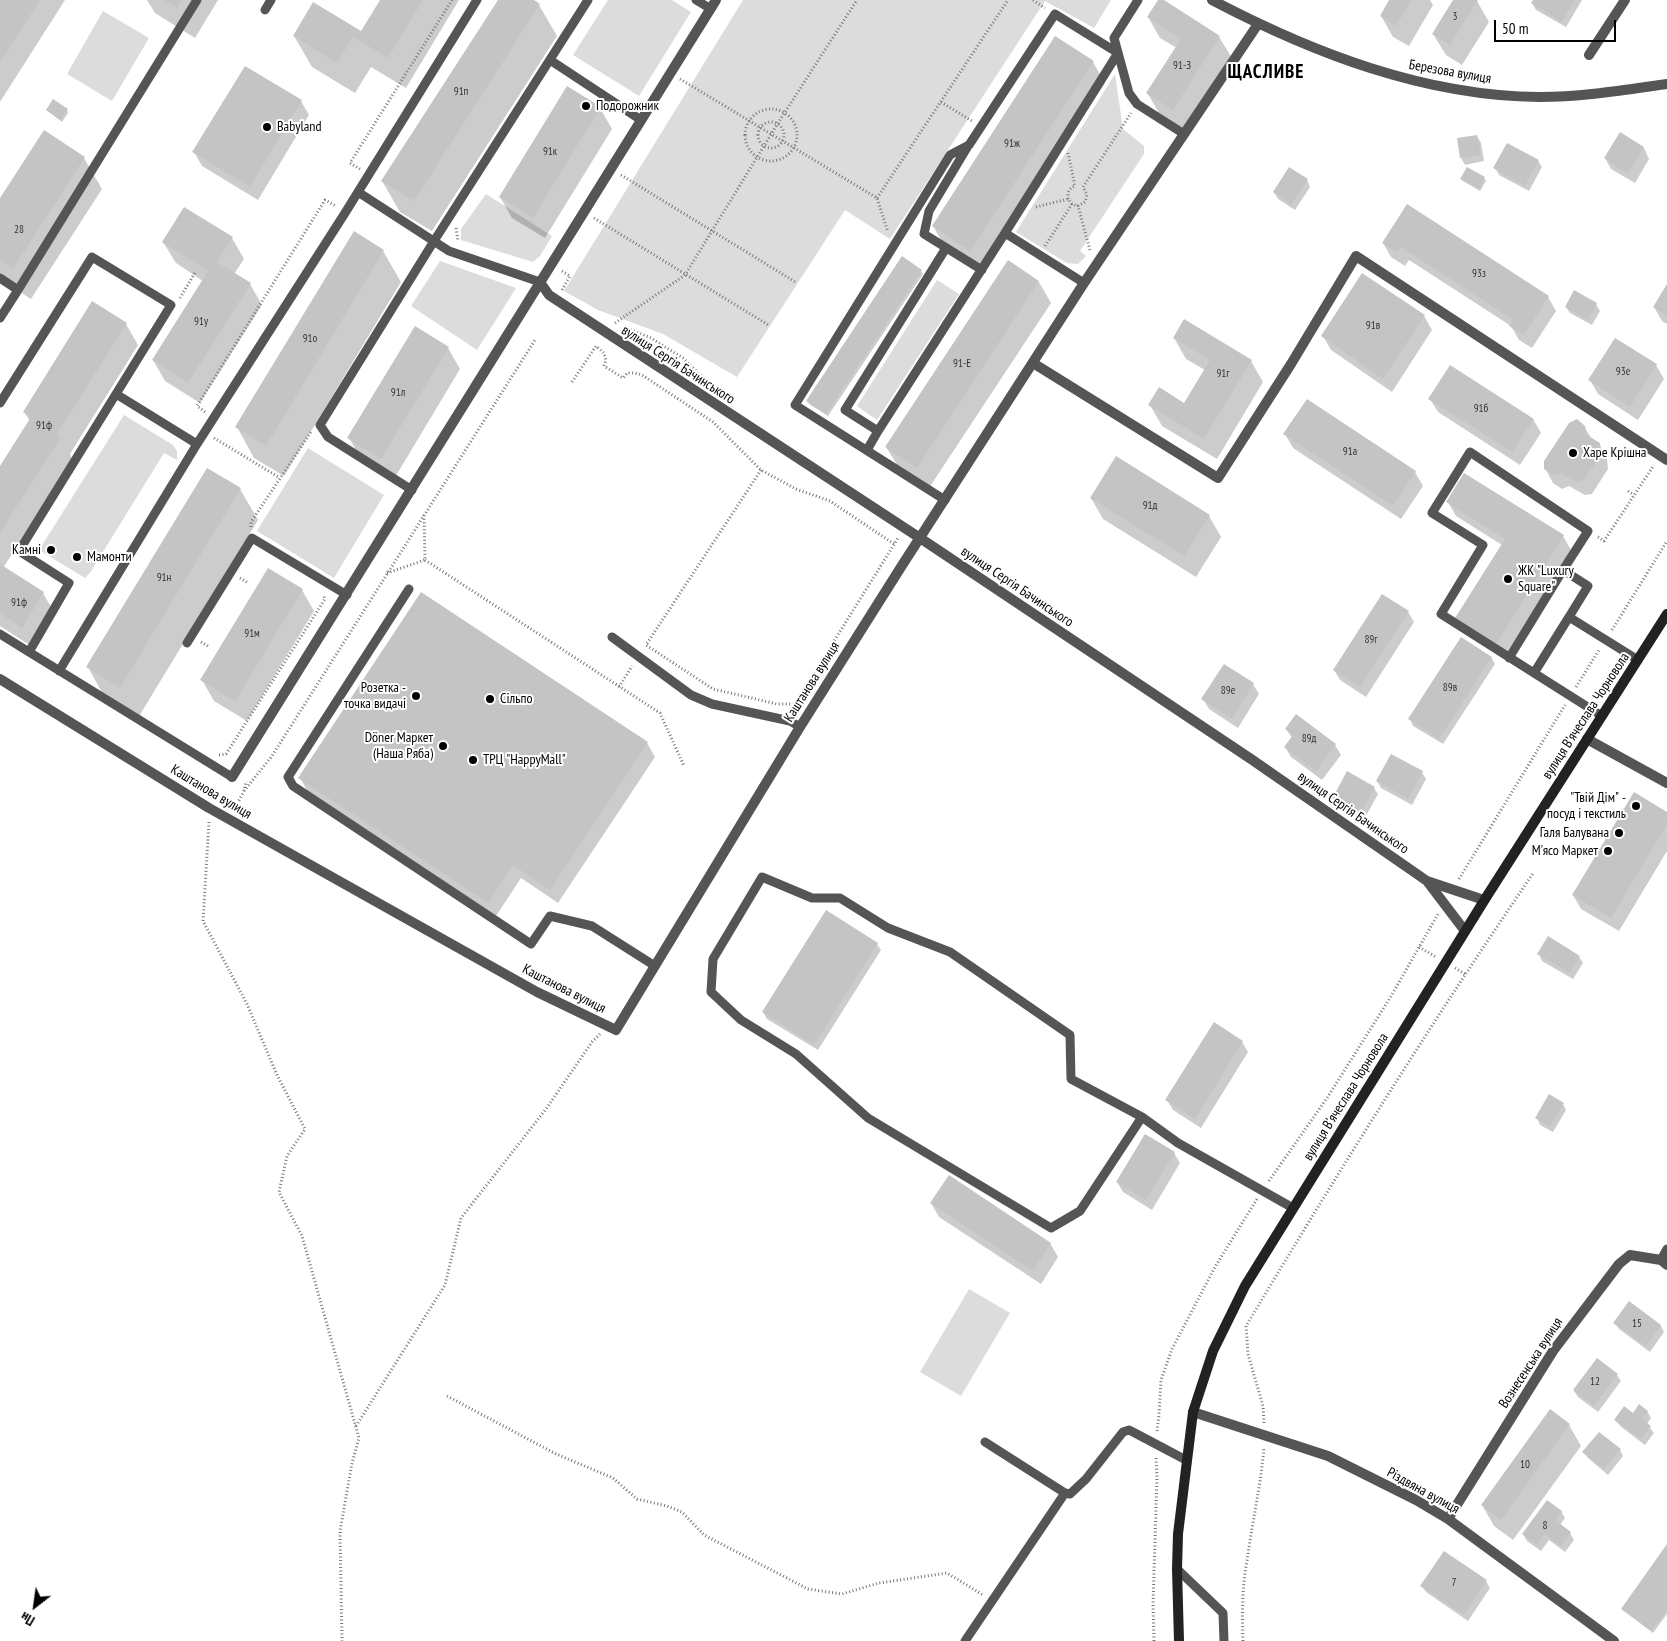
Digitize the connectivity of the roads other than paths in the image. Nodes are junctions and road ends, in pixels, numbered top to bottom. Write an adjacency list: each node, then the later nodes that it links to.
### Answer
1 (197, 0): 27 (lane)
2 (271, 0): 10 (lane)
3 (477, 0): 19 (lane)
4 (588, 0): 14 (lane)
5 (696, 0): 9 (lane)
6 (1138, 0): 12 (lane)
7 (1212, 0): 11 (street, Березова вулиця)
8 (1625, 0): 13 (street)
9 (713, 5): 16 (street)
10 (265, 10)
11 (1258, 24): 15 (street, Березова вулиця); 17 (street, Каштанова вулиця)
12 (1118, 53): 17 (lane); 18 (lane); 20 (lane)
13 (1589, 55)
14 (550, 60): 16 (lane); 21 (lane)
15 (1667, 84)
16 (641, 120): 25 (street)
17 (1184, 134): 26 (street, Каштанова вулиця)
18 (969, 145): 22 (lane); 34 (lane)
19 (358, 192): 21 (lane); 33 (lane)
20 (1005, 233): 23 (lane); 26 (lane)
21 (434, 241): 25 (lane); 36 (lane)
22 (946, 248): 23 (lane); 32 (lane)
23 (982, 270): 32 (lane)
24 (0, 278): 27 (lane)
25 (540, 282): 36 (street); 38 (street, вулиця Сергія Бачинського)
26 (1084, 283): 29 (street, Каштанова вулиця)
27 (18, 290): 28 (lane)
28 (0, 318)
29 (1033, 363): 35 (street); 37 (street, Каштанова вулиця)
30 (116, 394): 31 (lane); 33 (lane); 47 (lane)
31 (0, 403)
32 (878, 431): 34 (lane)
33 (197, 444): 50 (lane)
34 (867, 450): 37 (lane)
35 (1663, 458)
36 (412, 490): 41 (street)
37 (945, 500): 38 (street, Каштанова вулиця)
38 (920, 538): 54 (street, Каштанова вулиця); 58 (street, вулиця Сергія Бачинського)
39 (1564, 570): 43 (lane); 48 (lane); 48 (lane)
40 (409, 589): 61 (lane)
41 (346, 595): 46 (lane); 56 (street)
42 (1667, 614): 49 (main road, вулиця Вʼячеслава Чорновола)
43 (1570, 617): 49 (lane); 51 (lane)
44 (0, 634): 47 (lane)
45 (612, 637): 54 (lane)
46 (187, 643)
47 (28, 652): 50 (lane)
48 (1509, 658): 51 (lane)
49 (1638, 660): 53 (main road, вулиця Вʼячеслава Чорновола)
50 (60, 671): 56 (lane)
51 (1534, 674): 53 (lane)
52 (0, 679): 61 (street, Каштанова вулиця)
53 (1602, 716): 55 (main road, вулиця Вʼячеслава Чорновола)
54 (800, 726): 61 (street, Каштанова вулиця)
55 (1588, 739): 57 (street); 59 (main road, вулиця Вʼячеслава Чорновола)
56 (232, 777)
57 (1667, 783)
58 (1427, 881): 59 (street); 60 (street, вулиця Сергія Бачинського)
59 (1484, 900): 60 (main road, вулиця Вʼячеслава Чорновола)
60 (1465, 931): 63 (main road, вулиця Вʼячеслава Чорновола)
61 (655, 966)
62 (1142, 1117): 62 (lane); 63 (lane)
63 (1293, 1208): 66 (main road, вулиця Вʼячеслава Чорновола)
64 (1667, 1249): 65 (lane)
65 (1664, 1262): 70 (street, Вознесенська вулиця)
66 (1193, 1412): 68 (main road, вулиця Вʼячеслава Чорновола); 70 (street, Різдвяна вулиця)
67 (985, 1442): 69 (lane)
68 (1186, 1460): 69 (lane); 71 (main road, вулиця Вʼячеслава Чорновола)
69 (1064, 1493): 72 (lane)
70 (1448, 1519): 75 (street, Різдвяна вулиця)
71 (1177, 1569): 73 (main road, вулиця Вʼячеслава Чорновола); 74 (lane)
72 (965, 1641)
73 (1179, 1641)
74 (1224, 1641)
75 (1614, 1641)

